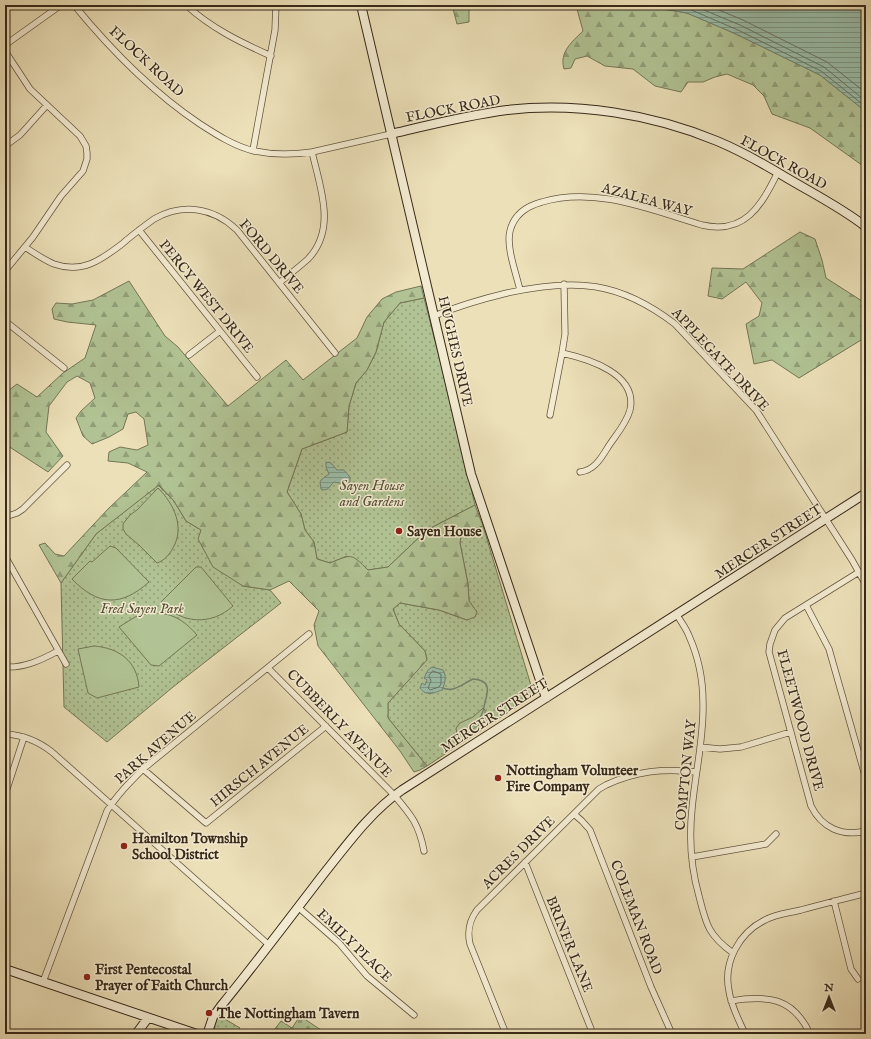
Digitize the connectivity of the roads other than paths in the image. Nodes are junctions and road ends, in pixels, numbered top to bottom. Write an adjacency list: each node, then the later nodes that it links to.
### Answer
1 (61, 5): 6 (street)
2 (74, 5): 12 (street, FLOCK ROAD)
3 (186, 5): 8 (street)
4 (276, 5): 8 (street)
5 (361, 5): 10 (street, HUGHES DRIVE)
6 (5, 45)
7 (5, 52): 9 (street)
8 (271, 56): 12 (street)
9 (47, 105): 11 (street); 17 (street)
10 (391, 134): 13 (street, FLOCK ROAD); 14 (street, FLOCK ROAD); 22 (street, HUGHES DRIVE)
11 (5, 146)
12 (253, 150): 13 (street, FLOCK ROAD)
13 (312, 152): 19 (street)
14 (778, 172): 15 (street, FLOCK ROAD); 21 (street, AZALEA WAY)
15 (866, 227)
16 (139, 230): 17 (street, FORD DRIVE); 19 (street, FORD DRIVE); 24 (street, PERCY WEST DRIVE)
17 (25, 247): 18 (street)
18 (5, 272)
19 (279, 283): 25 (street, FORD DRIVE)
20 (564, 284): 21 (street, APPLEGATE DRIVE); 26 (street); 35 (street, APPLEGATE DRIVE)
21 (520, 290): 22 (street, APPLEGATE DRIVE)
22 (434, 316): 48 (street, HUGHES DRIVE)
23 (5, 321): 28 (street)
24 (220, 331): 27 (street); 29 (street, PERCY WEST DRIVE)
25 (335, 353)
26 (562, 353): 30 (street); 32 (street)
27 (189, 355)
28 (64, 368)
29 (257, 377)
30 (550, 415)
31 (67, 465): 34 (street)
32 (580, 472)
33 (866, 493): 35 (street, MERCER STREET)
34 (5, 517)
35 (826, 519): 39 (street, APPLEGATE DRIVE); 42 (street, MERCER STREET)
36 (5, 556): 37 (street)
37 (11, 566): 38 (street); 44 (street)
38 (5, 569)
39 (859, 572): 40 (street, APPLEGATE DRIVE); 41 (street, FLEETWOOD DRIVE)
40 (866, 585)
41 (806, 605): 50 (street, FLEETWOOD DRIVE); 56 (street)
42 (677, 615): 48 (street, MERCER STREET); 53 (street, COMPTON WAY)
43 (309, 634): 47 (street, PARK AVENUE)
44 (58, 651): 45 (street); 46 (street)
45 (66, 664)
46 (5, 667)
47 (268, 668): 49 (street, CUBBERLY AVENUE); 54 (street, PARK AVENUE)
48 (546, 698): 58 (street, MERCER STREET)
49 (326, 726): 54 (street, HIRSCH AVENUE); 58 (street, CUBBERLY AVENUE)
50 (791, 732): 53 (street); 61 (street, FLEETWOOD DRIVE)
51 (5, 734): 52 (street)
52 (24, 737): 57 (street); 59 (street)
53 (700, 747): 55 (street, COMPTON WAY)
54 (143, 769): 59 (street, PARK AVENUE)
55 (696, 772): 60 (street, ACRES DRIVE); 64 (street, COMPTON WAY)
56 (866, 779)
57 (5, 795)
58 (394, 795): 63 (street, CUBBERLY AVENUE); 68 (street, MERCER STREET)
59 (111, 804): 69 (street); 73 (street, PARK AVENUE)
60 (574, 814): 65 (street, ACRES DRIVE); 77 (street, COLEMAN ROAD)
61 (866, 831)
62 (776, 834): 64 (street)
63 (424, 851)
64 (692, 857): 70 (street, COMPTON WAY)
65 (525, 862): 81 (street, ACRES DRIVE); 82 (street, BRINER LANE)
66 (866, 893): 67 (street)
67 (834, 901): 70 (street); 72 (street)
68 (298, 907): 69 (street, MERCER STREET); 75 (street, EMILY PLACE)
69 (269, 945): 80 (street, MERCER STREET)
70 (733, 953): 74 (street)
71 (5, 969): 73 (street)
72 (858, 979)
73 (43, 982): 76 (street)
74 (731, 1001): 83 (street); 84 (street)
75 (414, 1015)
76 (148, 1018): 78 (street); 79 (street)
77 (669, 1032)
78 (136, 1034)
79 (198, 1034)
80 (208, 1034)
81 (505, 1034)
82 (593, 1034)
83 (745, 1034)
84 (810, 1034)

